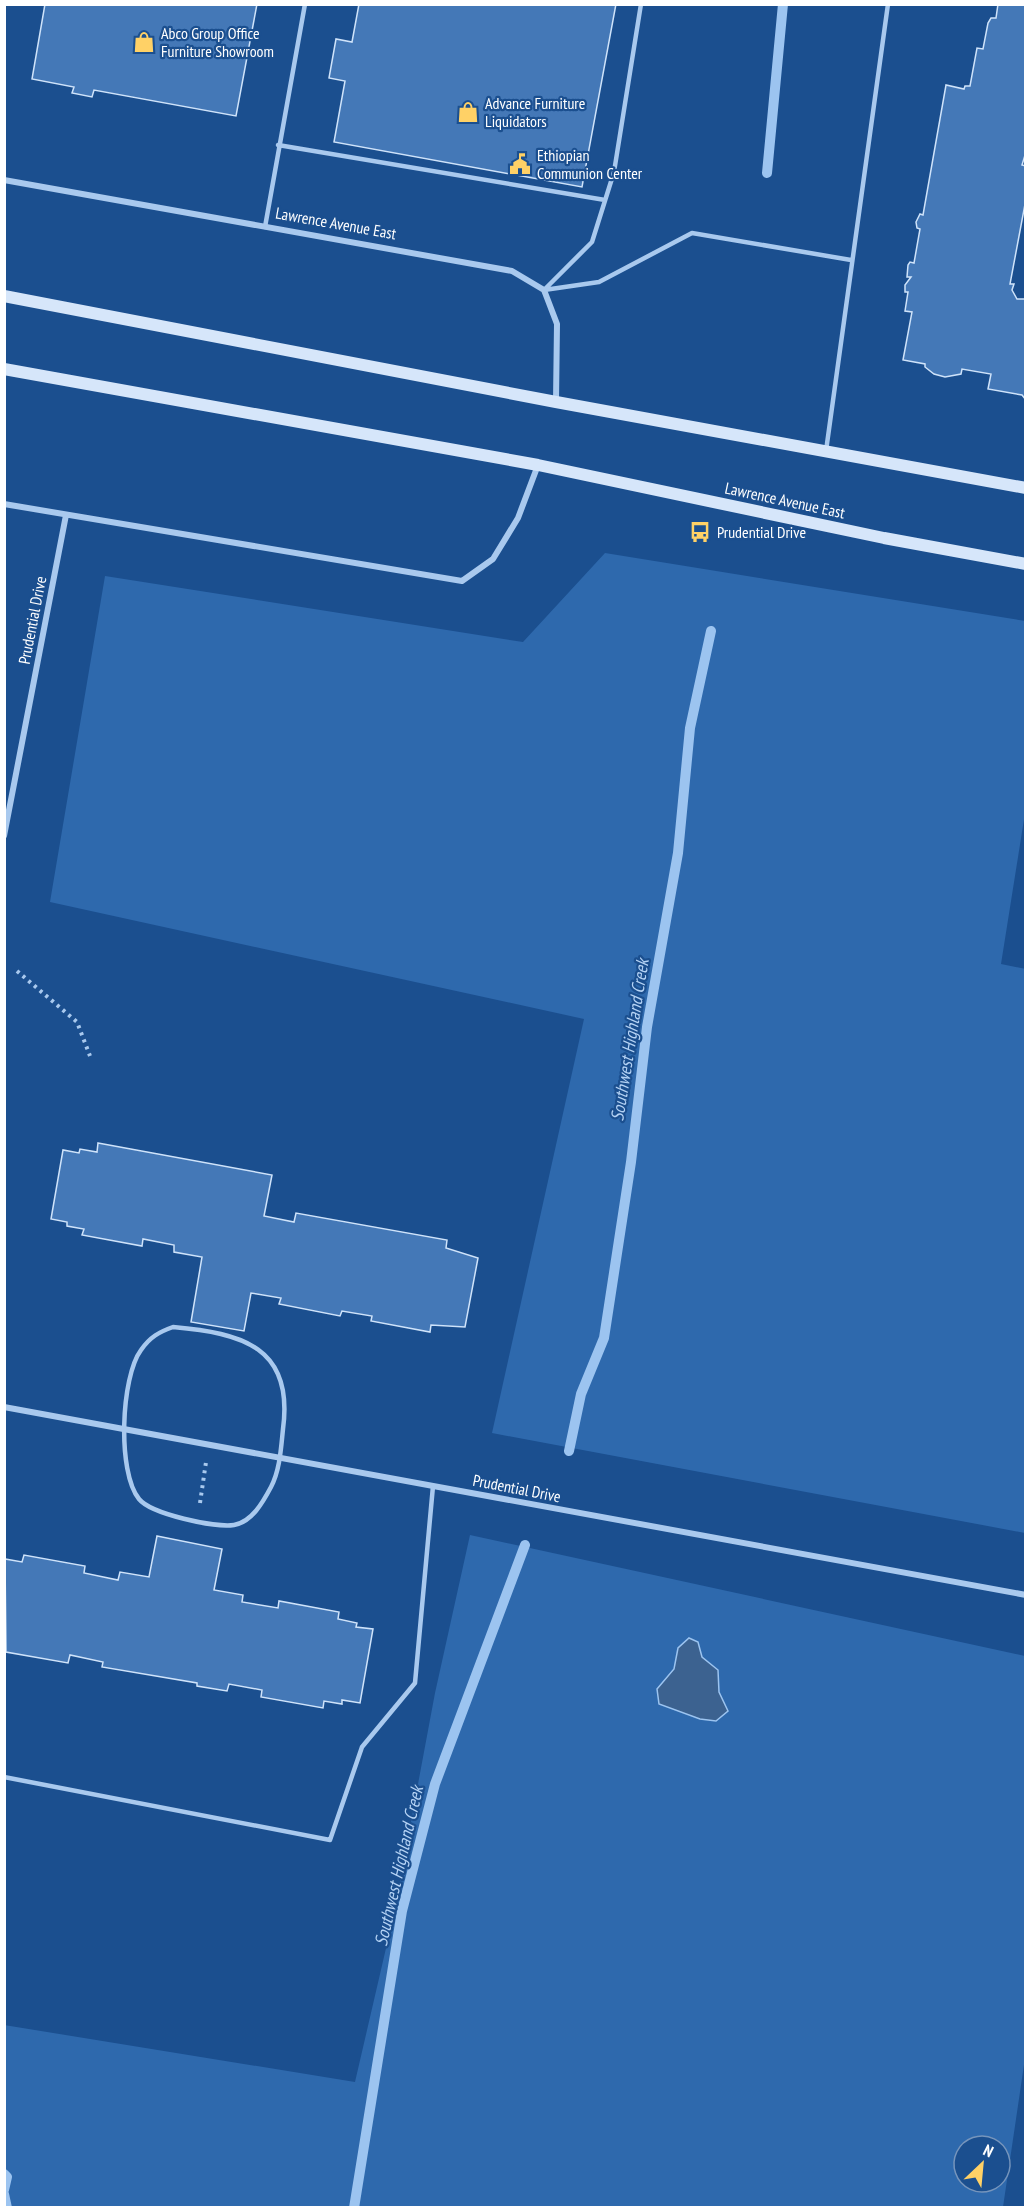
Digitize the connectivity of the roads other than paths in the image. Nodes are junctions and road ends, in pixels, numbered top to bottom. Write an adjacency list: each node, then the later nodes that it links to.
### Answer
1 (305, 4): 4 (lane)
2 (641, 4): 6 (lane)
3 (888, 4): 8 (lane)
4 (278, 145): 6 (lane); 7 (lane)
5 (4, 180): 7 (street, Lawrence Avenue East)
6 (605, 200): 9 (lane)
7 (265, 227): 9 (street, Lawrence Avenue East)
8 (851, 260): 9 (lane); 13 (lane)
9 (544, 290): 12 (street)
10 (4, 296): 12 (main road)
11 (4, 369): 14 (main road, Lawrence Avenue East)
12 (556, 402): 13 (main road)
13 (826, 451): 15 (main road)
14 (538, 465): 17 (street); 18 (main road, Lawrence Avenue East)
15 (1026, 488)
16 (4, 504): 17 (street)
17 (66, 515): 19 (street, Prudential Drive)
18 (1026, 564)
19 (4, 836)
20 (4, 1407): 21 (street, Prudential Drive)
21 (122, 1428): 22 (street, Prudential Drive); 22 (lane); 22 (lane)
22 (280, 1457): 23 (street, Prudential Drive)
23 (432, 1486): 24 (street, Prudential Drive); 25 (lane)
24 (1026, 1595)
25 (4, 1777)

